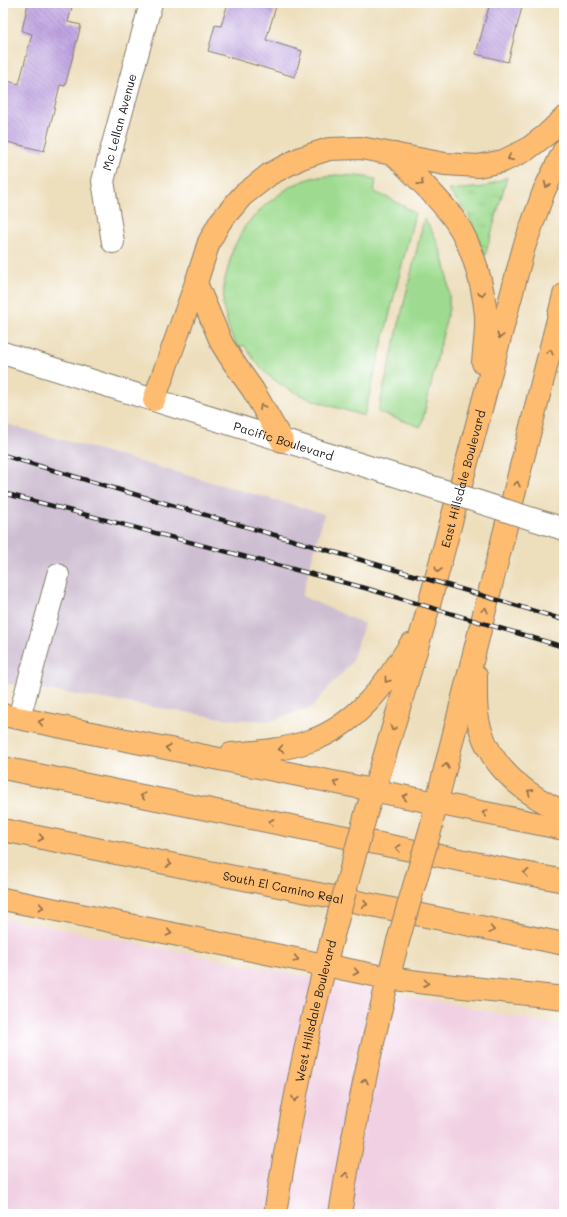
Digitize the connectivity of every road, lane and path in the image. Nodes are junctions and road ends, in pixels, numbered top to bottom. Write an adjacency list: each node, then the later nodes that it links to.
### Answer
1 (151, 3): 5 (street, Mc Lellan Avenue)
2 (564, 118): 4 (main road, one-way to 4)
3 (564, 150): 11 (main road, East Hillsdale Boulevard, one-way to 11)
4 (394, 154): 6 (main road); 11 (main road, one-way to 11)
5 (113, 242)
6 (196, 283): 10 (main road); 13 (main road, one-way to 6)
7 (564, 295): 12 (main road, one-way to 7)
8 (3, 353): 10 (street, Pacific Boulevard)
9 (564, 359): 12 (main road)
10 (154, 400): 13 (street, Pacific Boulevard)
11 (480, 410): 16 (main road, East Hillsdale Boulevard, one-way to 16)
12 (534, 417): 17 (main road, one-way to 12)
13 (282, 441): 14 (street, Pacific Boulevard, bridge)
14 (555, 526)
15 (58, 575): 18 (street)
16 (424, 624): 19 (main road, one-way to 19); 21 (main road, East Hillsdale Boulevard, one-way to 21)
17 (475, 648): 22 (main road, one-way to 17); 23 (main road, one-way to 17)
18 (11, 716): 19 (main road, one-way to 18)
19 (206, 756): 21 (main road, one-way to 19)
20 (3, 768): 26 (main road, one-way to 20)
21 (370, 800): 23 (main road, one-way to 21); 29 (main road, West Hillsdale Boulevard, bridge)
22 (564, 812)
23 (434, 814): 24 (main road, one-way to 23); 30 (main road, bridge)
24 (564, 829)
25 (3, 830): 28 (main road, South El Camino Real, one-way to 28)
26 (564, 881)
27 (3, 899): 29 (main road, one-way to 29)
28 (564, 944)
29 (325, 966): 30 (main road, one-way to 30); 32 (main road, West Hillsdale Boulevard, one-way to 32)
30 (388, 978): 31 (main road, one-way to 31); 33 (main road, one-way to 30)
31 (564, 998)
32 (275, 1214)
33 (340, 1214)

